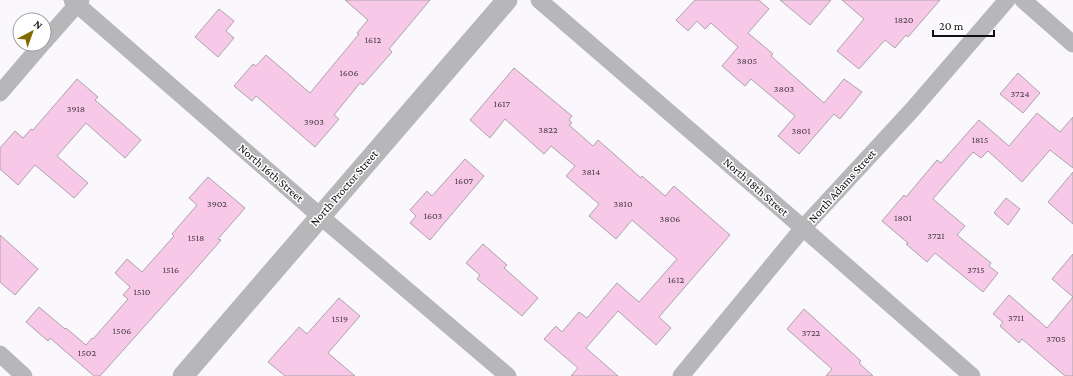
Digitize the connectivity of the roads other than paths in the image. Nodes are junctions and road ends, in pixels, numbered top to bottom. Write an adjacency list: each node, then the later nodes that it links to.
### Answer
1 (507, 0): 10 (street, North Proctor Street)
2 (539, 0): 11 (street, North 18th Street)
3 (1007, 0): 11 (street, North Adams Street)
4 (1023, 0): 7 (street)
5 (76, 1): 6 (street); 10 (street, North 16th Street)
6 (52, 32)
7 (1073, 44)
8 (35, 52): 9 (street)
9 (0, 93)
10 (320, 216): 14 (street, North Proctor Street); 15 (street, North 16th Street)
11 (804, 228): 16 (street, North Adams Street); 17 (street, North 18th Street)
12 (0, 354): 13 (street)
13 (24, 376)
14 (183, 376)
15 (508, 376)
16 (681, 376)
17 (972, 376)

